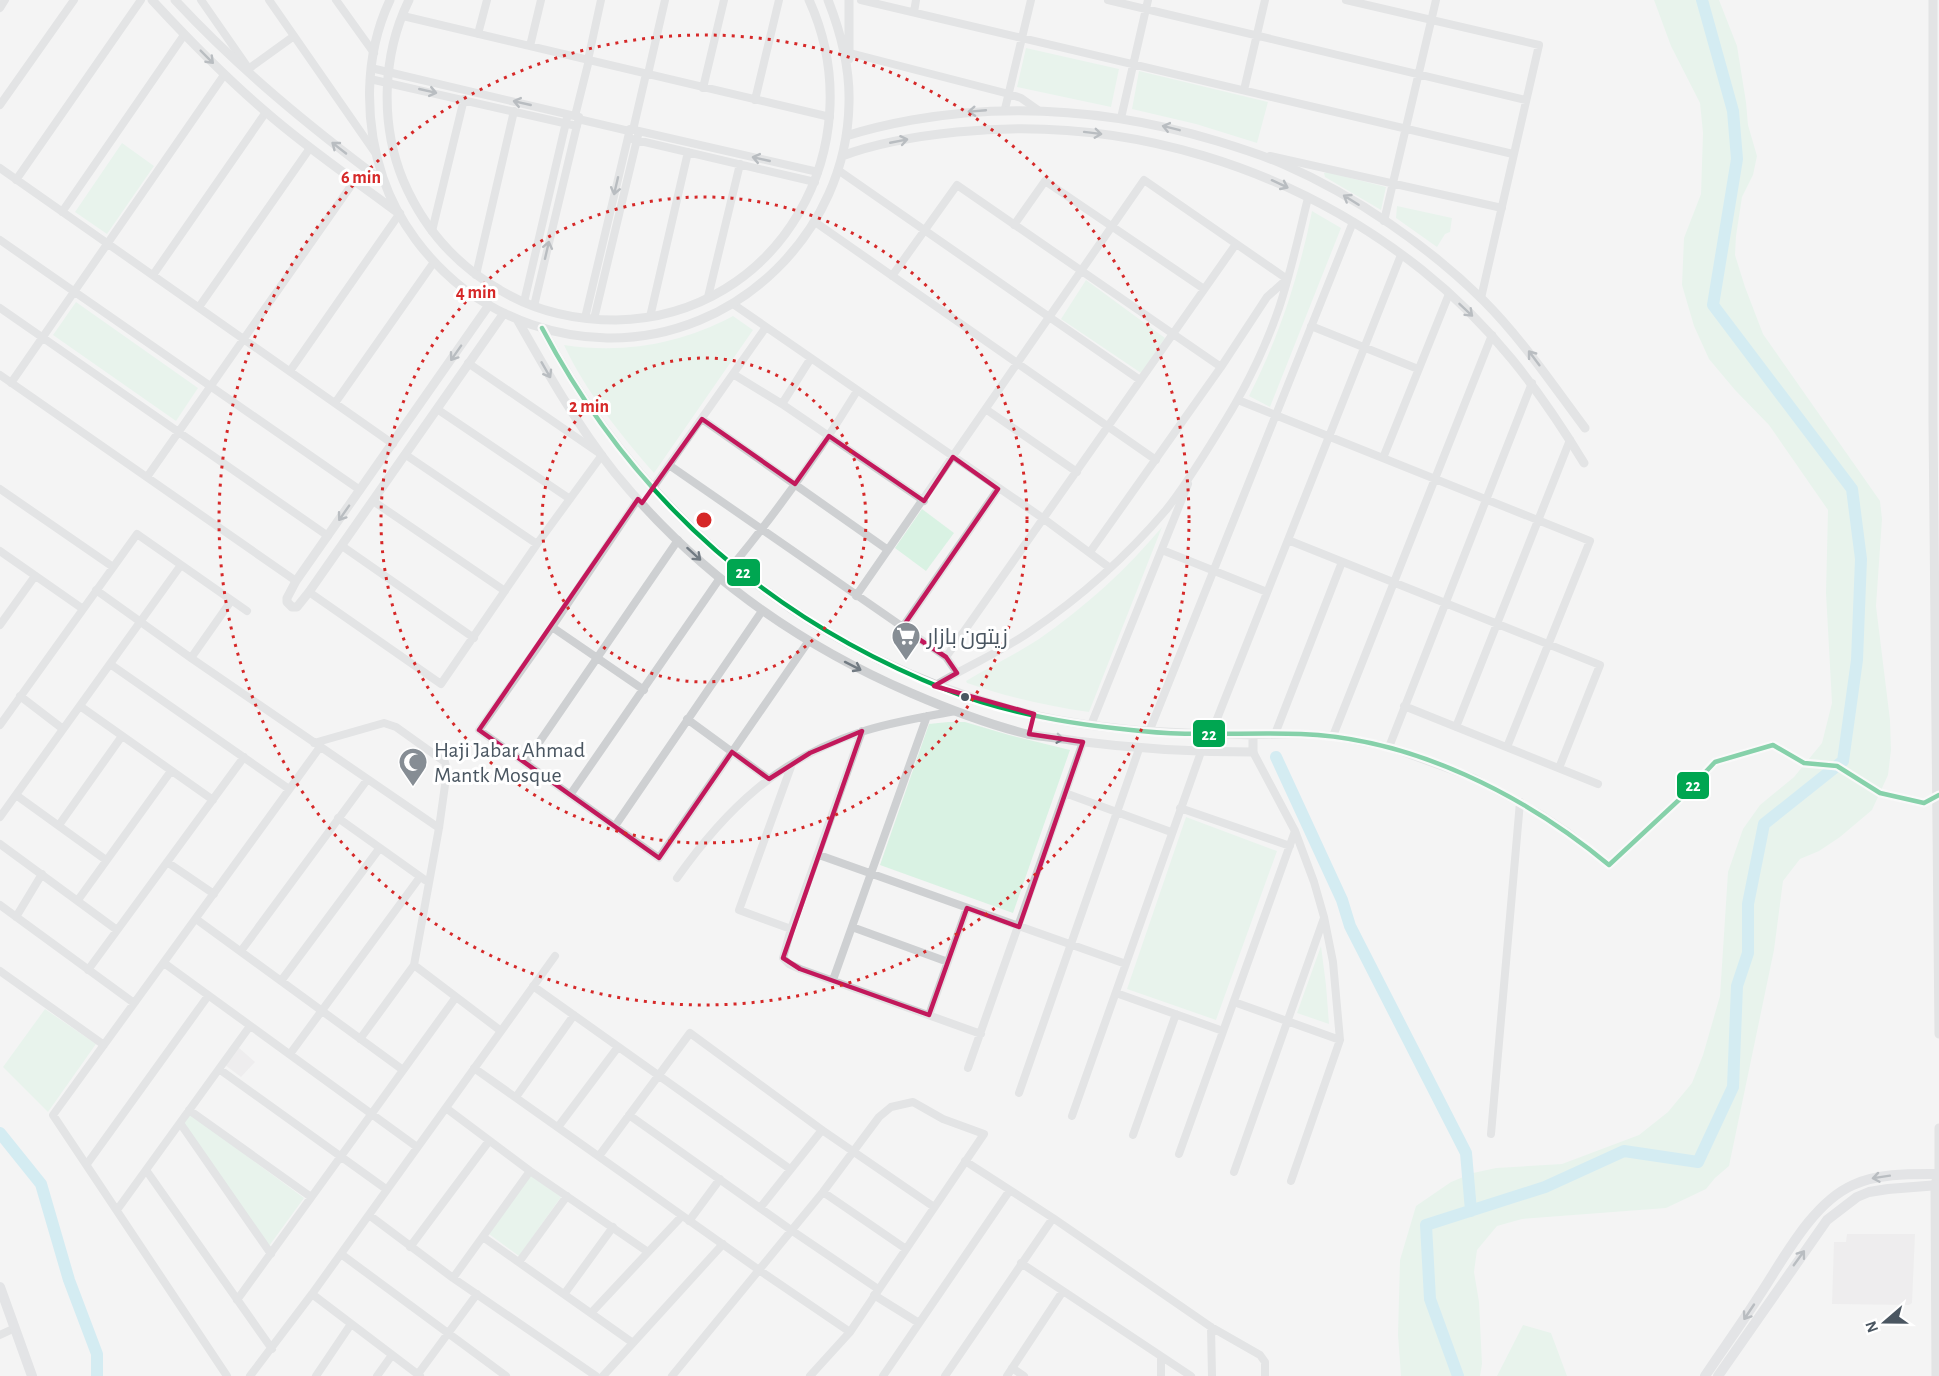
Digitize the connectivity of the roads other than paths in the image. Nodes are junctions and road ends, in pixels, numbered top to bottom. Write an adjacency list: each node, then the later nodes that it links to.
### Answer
1 (5, 0): 30 (street)
2 (74, 0): 60 (street)
3 (141, 0): 87 (street)
4 (152, 0): 36 (street)
5 (175, 0): 47 (street)
6 (201, 0): 47 (street)
7 (269, 0): 37 (street)
8 (336, 0): 42 (street)
9 (390, 0): 42 (street)
10 (409, 0): 33 (street)
11 (487, 0): 35 (street)
12 (541, 0): 41 (street)
13 (601, 0): 44 (street)
14 (666, 0): 49 (street)
15 (724, 0): 54 (street)
16 (778, 0): 58 (street)
17 (809, 0): 67 (street)
18 (861, 0): 32 (street)
19 (916, 0): 32 (street)
20 (1031, 0): 39 (street)
21 (1108, 0): 31 (street)
22 (1148, 0): 31 (street)
23 (1265, 0): 38 (street)
24 (1346, 0): 29 (street)
25 (1436, 0): 34 (street)
26 (1933, 0): 40 (street)
27 (830, 3): 28 (street); 48 (street)
28 (851, 3): 43 (street)
29 (1378, 4): 34 (street)
30 (0, 8)
31 (1146, 9): 38 (street); 45 (street)
32 (914, 12): 39 (street)
33 (403, 16): 35 (street); 52 (street)
34 (1432, 20): 50 (street); 59 (street)
35 (478, 34): 41 (street)
36 (184, 35): 51 (street, one-way to 51); 93 (street)
37 (294, 36): 47 (street); 80 (street)
38 (1256, 36): 50 (street); 55 (street)
39 (1022, 37): 45 (street); 56 (street)
40 (1936, 37): 156 (street)
41 (530, 46): 44 (street)
42 (374, 53): 46 (street)
43 (850, 53): 48 (street); 56 (street)
44 (588, 60): 49 (street); 69 (street)
45 (1133, 64): 55 (street); 68 (street)
46 (371, 69): 52 (street); 53 (street)
47 (247, 70): 63 (street)
48 (848, 73): 75 (street)
49 (647, 74): 54 (street); 74 (street)
50 (1419, 74): 59 (street); 72 (street)
51 (224, 75): 66 (street); 103 (street)
52 (388, 76): 53 (street); 57 (street, one-way to 57); 69 (street, one-way to 52); 100 (street)
53 (370, 79): 80 (street)
54 (704, 88): 58 (street)
55 (1244, 90): 72 (street)
56 (1009, 94): 61 (street); 62 (street)
57 (464, 99): 64 (street); 100 (street)
58 (755, 100): 67 (street)
59 (1526, 100): 81 (street)
60 (0, 105)
61 (1005, 109): 62 (street); 75 (street, one-way to 75)
62 (1038, 110): 65 (street)
63 (291, 111): 71 (street); 90 (street, one-way to 63)
64 (514, 111): 70 (street); 110 (street)
65 (1061, 111): 68 (street); 73 (street)
66 (266, 112): 71 (street); 111 (street)
67 (830, 117): 86 (street)
68 (1120, 118): 79 (street, one-way to 68)
69 (575, 119): 70 (street); 74 (street); 121 (street, one-way to 69)
70 (566, 123): 118 (street)
71 (281, 124): 77 (street)
72 (1406, 128): 81 (street); 89 (street)
73 (1059, 129): 82 (street, one-way to 73); 91 (street, one-way to 91)
74 (632, 133): 76 (street); 86 (street, one-way to 74); 128 (street, one-way to 128)
75 (846, 136): 82 (street)
76 (637, 140): 78 (street); 128 (street)
77 (310, 148): 88 (street); 122 (street)
78 (688, 152): 83 (street); 125 (street)
79 (1256, 153): 89 (street); 95 (street, one-way to 79)
80 (376, 154): 90 (street)
81 (1513, 154): 92 (street)
82 (842, 156): 85 (street)
83 (740, 164): 86 (street); 116 (street)
84 (0, 168): 87 (street)
85 (838, 170): 96 (street); 101 (street)
86 (817, 177): 116 (street)
87 (16, 180): 93 (street)
88 (355, 180): 94 (street); 135 (street)
89 (1394, 182): 92 (street); 95 (street)
90 (385, 183): 94 (street)
91 (1308, 198): 97 (street); 150 (street)
92 (1502, 208): 117 (street)
93 (62, 212): 103 (street)
94 (400, 213): 107 (street); 142 (street)
95 (1384, 221): 106 (street)
96 (815, 222): 112 (street); 119 (street)
97 (1353, 222): 105 (street); 129 (street)
98 (1014, 225): 99 (street); 101 (street); 108 (street)
99 (1112, 226): 104 (street); 108 (street); 113 (street)
100 (432, 231): 110 (street)
101 (924, 231): 112 (street); 126 (street)
102 (0, 240): 114 (street)
103 (107, 243): 111 (street); 114 (street)
104 (1236, 244): 113 (street); 140 (street)
105 (1401, 255): 109 (street); 136 (street)
106 (1433, 257): 109 (street); 117 (street)
107 (435, 261): 120 (street); 151 (street)
108 (1080, 271): 126 (street); 132 (street)
109 (1423, 271): 115 (street)
110 (477, 275): 118 (street)
111 (153, 276): 122 (street)
112 (892, 276): 139 (street)
113 (1203, 289): 132 (street)
114 (74, 291): 134 (street); 148 (street)
115 (1449, 294): 133 (street, one-way to 133); 141 (street)
116 (708, 297): 125 (street)
117 (1481, 298): 153 (street, one-way to 117)
118 (524, 302): 121 (street)
119 (733, 304): 130 (street); 131 (street)
120 (489, 305): 124 (street); 167 (street, one-way to 167)
121 (534, 306): 128 (street)
122 (199, 307): 135 (street)
123 (0, 308): 134 (street)
124 (504, 313): 127 (street); 138 (street)
125 (650, 316): 128 (street)
126 (1049, 317): 139 (street); 145 (street)
127 (517, 319): 131 (street); 169 (street, one-way to 169)
128 (590, 319)
129 (1311, 326): 136 (street); 157 (street)
130 (766, 327): 137 (street); 143 (street)
131 (542, 328): 181 (street)
132 (1172, 334): 140 (street); 145 (street)
133 (1492, 335): 147 (street); 178 (street)
134 (42, 337): 146 (street); 163 (street)
135 (244, 339): 142 (street); 148 (street)
136 (1364, 348): 141 (street); 165 (street)
137 (811, 358): 149 (street); 152 (street)
138 (468, 363): 154 (street); 169 (street)
139 (1018, 363): 155 (street); 160 (street)
140 (1221, 367): 172 (street)
141 (1418, 369): 171 (street)
142 (290, 371): 151 (street)
143 (733, 374): 152 (street); 159 (street)
144 (0, 375): 146 (street)
145 (1140, 380): 160 (street)
146 (11, 383): 177 (street)
147 (1532, 383): 158 (street); 187 (street)
148 (210, 387): 163 (street); 183 (street)
149 (857, 391): 164 (street); 170 (street)
150 (1238, 400): 157 (street); 176 (street)
151 (335, 403): 167 (street)
152 (782, 404): 164 (street)
153 (1568, 406): 158 (street); 162 (street)
154 (437, 409): 168 (street); 185 (street)
155 (987, 410): 170 (street); 175 (street)
156 (1936, 415): 161 (street)
157 (1276, 416): 165 (street); 210 (street)
158 (1556, 417): 166 (street)
159 (702, 419): 174 (street); 179 (street)
160 (1109, 425): 172 (street); 175 (street)
161 (1936, 426): 184 (street)
162 (1585, 428)
163 (178, 433): 177 (street); 195 (street)
164 (829, 436): 179 (street); 189 (street)
165 (1329, 437): 171 (street); 197 (street)
166 (1570, 440): 173 (street); 193 (street)
167 (393, 444): 183 (street)
168 (406, 455): 188 (street); 198 (street)
169 (602, 455): 185 (street); 186 (street)
170 (953, 457): 182 (street); 189 (street)
171 (1383, 458): 178 (street)
172 (1156, 460): 203 (street)
173 (1584, 463)
174 (669, 465): 181 (street); 194 (street)
175 (1077, 472): 191 (street)
176 (1194, 472): 201 (street); 209 (street)
177 (147, 477): 213 (street)
178 (1434, 479): 187 (street); 214 (street)
179 (795, 484): 194 (street); 200 (street)
180 (0, 489): 208 (street)
181 (652, 489): 190 (street)
182 (998, 489): 191 (street); 230 (street)
183 (360, 490): 195 (street, one-way to 195)
184 (1936, 491): 204 (street)
185 (570, 499): 198 (street)
186 (638, 499): 192 (street); 229 (street)
187 (1486, 500): 193 (street); 221 (street)
188 (373, 501): 199 (street); 216 (street)
189 (924, 501): 200 (street)
190 (669, 507): 192 (street); 207 (street)
191 (1044, 519): 203 (street); 234 (street)
192 (657, 520): 196 (street)
193 (1538, 521): 227 (street); 233 (street)
194 (762, 530): 207 (street); 219 (street)
195 (328, 536): 213 (street)
196 (678, 540): 212 (street, one-way to 212); 236 (street)
197 (1288, 540): 205 (street); 218 (street)
198 (537, 544): 216 (street)
199 (342, 546): 217 (street); 231 (street)
200 (888, 550): 219 (street)
201 (1162, 550): 210 (street); 250 (street)
202 (0, 551): 211 (street)
203 (1090, 552): 209 (street)
204 (1937, 552): 239 (street)
205 (1342, 562): 214 (street); 257 (street)
206 (181, 565): 208 (street); 220 (street); 226 (street)
207 (734, 566): 240 (street)
208 (113, 567): 215 (street)
209 (1110, 568): 238 (street)
210 (1213, 570): 218 (street); 254 (street)
211 (35, 576): 222 (street); 225 (street)
212 (720, 578): 224 (street); 241 (street)
213 (296, 581): 217 (street)
214 (1394, 583): 221 (street); 260 (street)
215 (96, 590): 222 (street); 226 (street)
216 (505, 591): 231 (street)
217 (309, 592): 231 (street)
218 (1267, 592): 256 (street)
219 (856, 596): 230 (street)
220 (231, 601): 223 (street); 235 (street)
221 (1445, 603): 227 (street); 244 (street)
222 (83, 609): 242 (street)
223 (247, 611)
224 (762, 611): 232 (street); 248 (street)
225 (3, 615): 228 (street)
226 (140, 622): 235 (street); 237 (street)
227 (1497, 624): 233 (street); 251 (street)
228 (0, 625)
229 (552, 627): 236 (street); 271 (street)
230 (902, 628): 234 (street)
231 (474, 638)
232 (808, 642): 245 (street, one-way to 245); 267 (street)
233 (1548, 645): 265 (street); 273 (street)
234 (946, 657): 238 (street)
235 (191, 658): 263 (street)
236 (596, 658): 241 (street); 271 (street)
237 (110, 664): 243 (street); 270 (street)
238 (957, 672): 240 (street)
239 (1938, 675): 261 (street)
240 (936, 685): 246 (street)
241 (644, 690): 281 (street)
242 (20, 696): 249 (street); 252 (street)
243 (80, 706): 252 (street); 259 (street)
244 (1404, 706): 251 (street); 264 (street)
245 (955, 711): 247 (street); 255 (street)
246 (1034, 714): 250 (street); 255 (street)
247 (927, 716): 253 (street); 301 (street)
248 (687, 719): 267 (street); 290 (street)
249 (0, 725)
250 (1091, 725): 254 (street)
251 (1456, 727): 265 (street)
252 (63, 729): 280 (street)
253 (862, 731): 272 (street); 297 (street)
254 (1149, 732): 256 (street)
255 (1029, 734): 262 (street, one-way to 262)
256 (1211, 734): 258 (street)
257 (1275, 734): 258 (street); 260 (street)
258 (1253, 735): 269 (street)
259 (122, 736): 274 (street); 289 (street)
260 (1332, 736): 264 (street)
261 (1938, 736): 282 (street)
262 (1083, 742): 266 (street); 279 (street)
263 (317, 745): 276 (street); 278 (street); 291 (street)
264 (1389, 747): 284 (street)
265 (1508, 747): 273 (street)
266 (1139, 749): 268 (street); 286 (street)
267 (732, 752): 275 (street); 290 (street)
268 (1201, 752): 269 (street); 285 (street)
269 (1253, 752): 292 (street)
270 (244, 757): 278 (street); 283 (street)
271 (525, 763): 281 (street)
272 (792, 764): 275 (street); 316 (street)
273 (1559, 768): 277 (street)
274 (171, 771): 283 (street); 298 (street)
275 (769, 779): 304 (street)
276 (367, 780): 288 (street); 291 (street)
277 (1598, 784)
278 (290, 789): 306 (street)
279 (1065, 793): 286 (street); 315 (street)
280 (16, 795): 287 (street); 289 (street)
281 (570, 795): 290 (street)
282 (1938, 795): 284 (street); 300 (street)
283 (213, 800): 299 (street)
284 (1520, 802): 366 (street)
285 (1180, 808): 293 (street); 295 (street)
286 (1117, 812): 293 (street); 318 (street)
287 (0, 817)
288 (338, 818): 296 (street); 319 (street)
289 (59, 825): 298 (street)
290 (615, 826)
291 (439, 828): 305 (street)
292 (1295, 831): 295 (street); 311 (street)
293 (1171, 832): 323 (street)
294 (0, 844): 302 (street)
295 (1290, 846): 333 (street)
296 (379, 849): 303 (street); 328 (street)
297 (819, 855): 301 (street); 316 (street)
298 (106, 860): 307 (street)
299 (167, 862): 306 (street); 317 (street)
300 (1938, 863): 313 (street)
301 (871, 873): 309 (street); 314 (street)
302 (42, 874): 307 (street); 310 (street)
303 (420, 877): 305 (street); 335 (street)
304 (677, 878)
305 (429, 884): 324 (street)
306 (213, 894): 312 (street)
307 (78, 900): 317 (street)
308 (0, 905): 310 (street)
309 (967, 908): 315 (street); 321 (street)
310 (16, 917): 325 (street)
311 (1324, 917): 339 (street); 346 (street)
312 (196, 919): 319 (street); 322 (street)
313 (1939, 924): 344 (street)
314 (852, 927): 321 (street); 327 (street)
315 (1020, 927): 318 (street); 343 (street)
316 (791, 929): 327 (street)
317 (117, 930): 325 (street)
318 (1072, 944): 323 (street); 355 (street)
319 (241, 951): 328 (street)
320 (555, 956): 329 (street)
321 (948, 962): 337 (street)
322 (164, 963): 331 (street); 334 (street)
323 (1126, 964): 330 (street)
324 (414, 965): 332 (street); 345 (street)
325 (88, 970): 334 (street)
326 (0, 971): 347 (street)
327 (833, 980): 337 (street)
328 (281, 981): 335 (street)
329 (533, 986): 338 (street); 341 (street)
330 (1116, 993): 336 (street); 361 (street)
331 (208, 996): 340 (street); 375 (street)
332 (456, 997): 341 (street); 353 (street)
333 (1234, 1002): 339 (street); 342 (street)
334 (134, 1003): 347 (street)
335 (322, 1011): 345 (street); 349 (street)
336 (1176, 1014): 342 (street); 367 (street)
337 (929, 1015): 343 (street)
338 (574, 1016): 348 (street); 356 (street)
339 (1287, 1020): 346 (street); 379 (street)
340 (250, 1026): 349 (street); 350 (street)
341 (501, 1031): 351 (street)
342 (1223, 1031): 371 (street)
343 (981, 1034): 352 (street)
344 (1939, 1034)
345 (360, 1039): 353 (street)
346 (1340, 1040): 382 (street)
347 (104, 1045): 375 (street)
348 (618, 1047): 354 (street); 363 (street)
349 (290, 1054): 359 (street)
350 (219, 1068): 358 (street); 372 (street)
351 (474, 1068): 356 (street); 357 (street)
352 (968, 1068)
353 (403, 1070): 359 (street)
354 (658, 1076): 360 (street); 365 (street); 376 (street)
355 (1019, 1093)
356 (516, 1097): 363 (street)
357 (446, 1108): 368 (street); 369 (street)
358 (189, 1110): 362 (street); 387 (street)
359 (372, 1114): 369 (street); 372 (street)
360 (629, 1115): 373 (street); 380 (street)
361 (1072, 1116)
362 (180, 1123): 377 (street); 401 (street)
363 (558, 1127): 373 (street)
364 (1939, 1128): 381 (street)
365 (822, 1130): 370 (street); 376 (street)
366 (1491, 1134)
367 (1133, 1136)
368 (489, 1142): 378 (street); 398 (street)
369 (417, 1147): 383 (street)
370 (854, 1152): 374 (street); 385 (street); 388 (street)
371 (1179, 1154)
372 (341, 1156): 383 (street); 387 (street)
373 (599, 1156): 393 (street)
374 (965, 1161): 384 (street); 388 (street)
375 (87, 1164): 390 (street)
376 (790, 1169): 389 (street)
377 (146, 1170): 390 (street); 413 (street)
378 (530, 1171): 386 (street); 396 (street)
379 (1234, 1172)
380 (720, 1179): 389 (street); 393 (street)
381 (1938, 1180): 414 (street); 447 (main road, one-way to 447); 448 (main road, one-way to 381)
382 (1291, 1181)
383 (387, 1189): 391 (street)
384 (1010, 1190): 392 (street); 416 (street)
385 (823, 1192): 395 (street); 399 (street)
386 (567, 1196): 394 (street); 403 (street)
387 (311, 1197): 401 (street)
388 (934, 1207): 399 (street)
389 (760, 1208): 395 (street)
390 (117, 1210): 430 (street)
391 (369, 1215): 398 (street); 402 (street)
392 (1053, 1218): 404 (street); 418 (street)
393 (686, 1219): 397 (street); 400 (street)
394 (613, 1227): 400 (street); 410 (street)
395 (791, 1230): 405 (street); 408 (street)
396 (483, 1237): 403 (street); 406 (street)
397 (723, 1244): 405 (street); 423 (street)
398 (410, 1246): 406 (street)
399 (906, 1249): 408 (street)
400 (648, 1252): 415 (street)
401 (271, 1254): 413 (street)
402 (341, 1254): 411 (street); 421 (street)
403 (519, 1262): 410 (street)
404 (1021, 1263): 409 (street); 440 (street)
405 (759, 1270): 420 (street); 437 (street)
406 (453, 1278): 412 (street)
407 (0, 1290): 419 (main road)
408 (876, 1292): 416 (street); 420 (street)
409 (1063, 1292): 426 (street); 427 (street)
410 (565, 1293): 415 (street)
411 (312, 1294): 417 (street); 424 (street)
412 (477, 1294): 421 (street); 435 (street)
413 (237, 1300): 424 (street)
414 (1937, 1308): 449 (street)
415 (592, 1312): 423 (street)
416 (919, 1323): 439 (street)
417 (351, 1324): 425 (street); 432 (street)
418 (1211, 1327): 445 (street); 446 (street)
419 (15, 1328): 422 (street); 429 (main road)
420 (850, 1332): 438 (street)
421 (448, 1333): 428 (street); 434 (street)
422 (0, 1335)
423 (633, 1343): 436 (street)
424 (272, 1349): 431 (street)
425 (392, 1354): 428 (street); 433 (street)
426 (1161, 1357): 443 (street); 444 (street)
427 (1012, 1368): 441 (street); 442 (street)
428 (419, 1375)
429 (32, 1376)
430 (227, 1376)
431 (250, 1376)
432 (316, 1376)
433 (377, 1376)
434 (506, 1376)
435 (596, 1376)
436 (603, 1376)
437 (672, 1376)
438 (810, 1376)
439 (883, 1376)
440 (945, 1376)
441 (1006, 1376)
442 (1024, 1376)
443 (1161, 1376)
444 (1191, 1376)
445 (1212, 1376)
446 (1265, 1376)
447 (1705, 1376)
448 (1718, 1376)
449 (1936, 1376)

